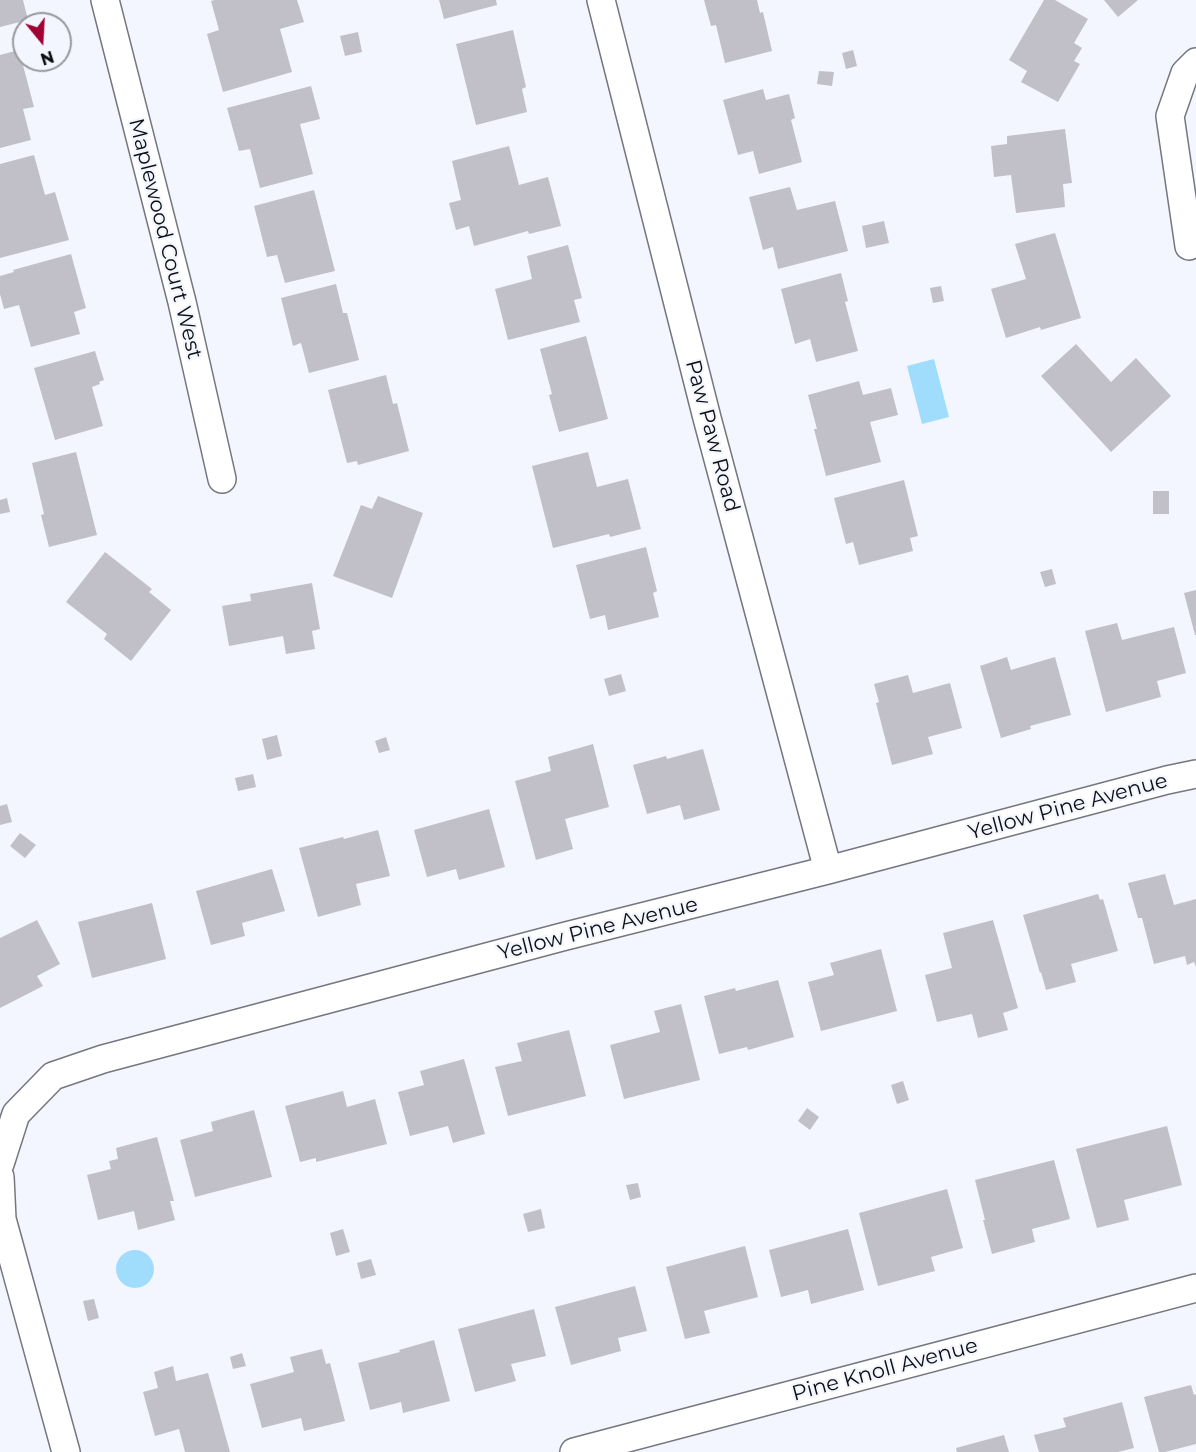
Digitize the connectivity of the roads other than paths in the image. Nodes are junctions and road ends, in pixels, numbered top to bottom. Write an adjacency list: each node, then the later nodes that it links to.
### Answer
1 (105, 0): 5 (street, Maplewood Court West)
2 (601, 0): 7 (street, Paw Paw Road)
3 (1196, 62): 4 (street)
4 (1189, 246)
5 (222, 479)
6 (1196, 774): 7 (street, Yellow Pine Avenue)
7 (828, 870): 8 (street, Yellow Pine Avenue)
8 (0, 1164)
9 (0, 1177): 11 (street)
10 (1196, 1288): 12 (street, Pine Knoll Avenue)
11 (66, 1452)
12 (573, 1452)

